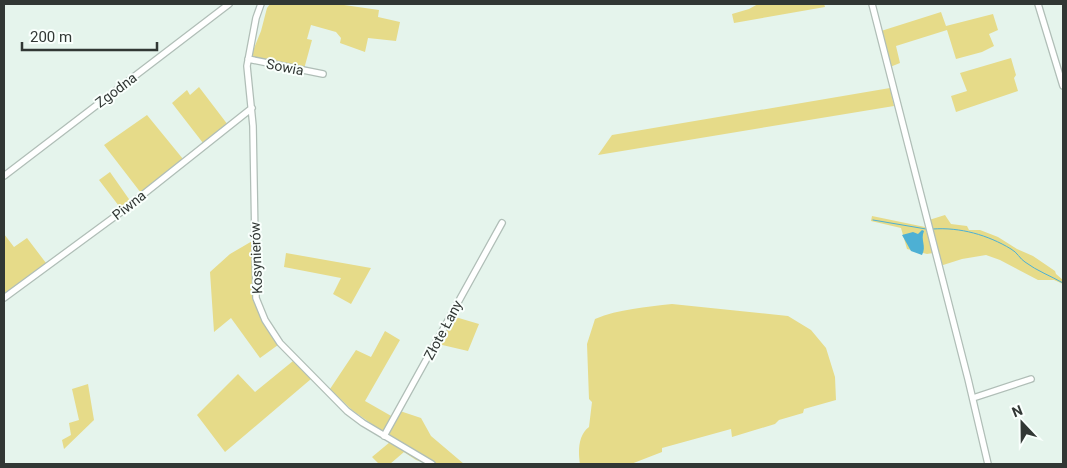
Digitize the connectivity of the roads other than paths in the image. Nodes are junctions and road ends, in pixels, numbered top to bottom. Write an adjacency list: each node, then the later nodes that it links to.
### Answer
1 (228, 4): 9 (street, Zgodna)
2 (262, 4): 5 (street, Kosynierów)
3 (872, 4): 13 (street)
4 (1038, 4): 7 (street)
5 (248, 59): 6 (street, Sowia); 8 (street, Kosynierów)
6 (322, 74)
7 (1063, 86)
8 (252, 108): 11 (street, Piwna); 14 (street, Kosynierów)
9 (4, 176)
10 (502, 223): 14 (street, Złote Łany)
11 (4, 298)
12 (1031, 379): 13 (street)
13 (973, 398): 16 (street)
14 (384, 436): 15 (street, Kosynierów)
15 (432, 464)
16 (988, 464)

